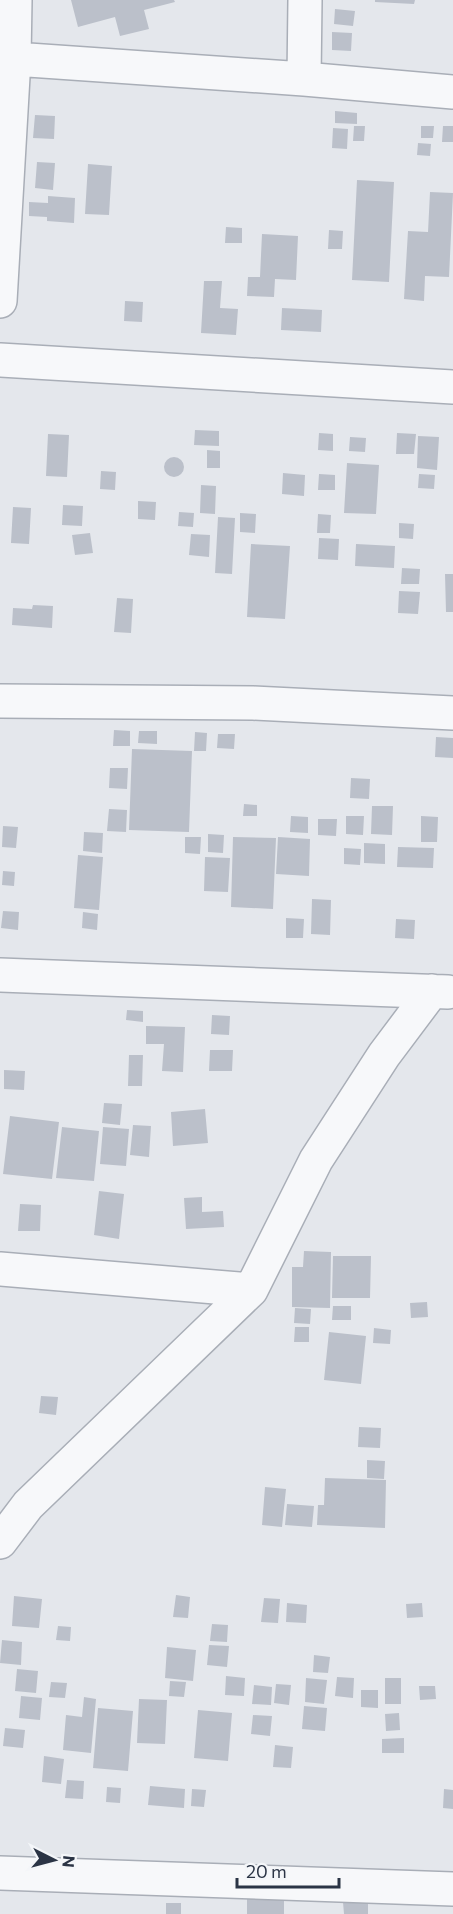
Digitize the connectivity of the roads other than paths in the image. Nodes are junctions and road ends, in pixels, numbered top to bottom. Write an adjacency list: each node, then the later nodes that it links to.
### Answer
1 (15, 0): 3 (street)
2 (304, 0): 4 (street)
3 (14, 59): 4 (street); 6 (street)
4 (304, 79): 5 (street)
5 (453, 92)
6 (0, 301)
7 (0, 360): 8 (street)
8 (453, 387)
9 (0, 701): 10 (street)
10 (453, 712)
11 (0, 975): 12 (street)
12 (443, 991): 14 (street)
13 (0, 1269): 14 (street)
14 (251, 1290): 15 (street)
15 (0, 1542)
16 (0, 1874): 17 (street)
17 (453, 1889)

